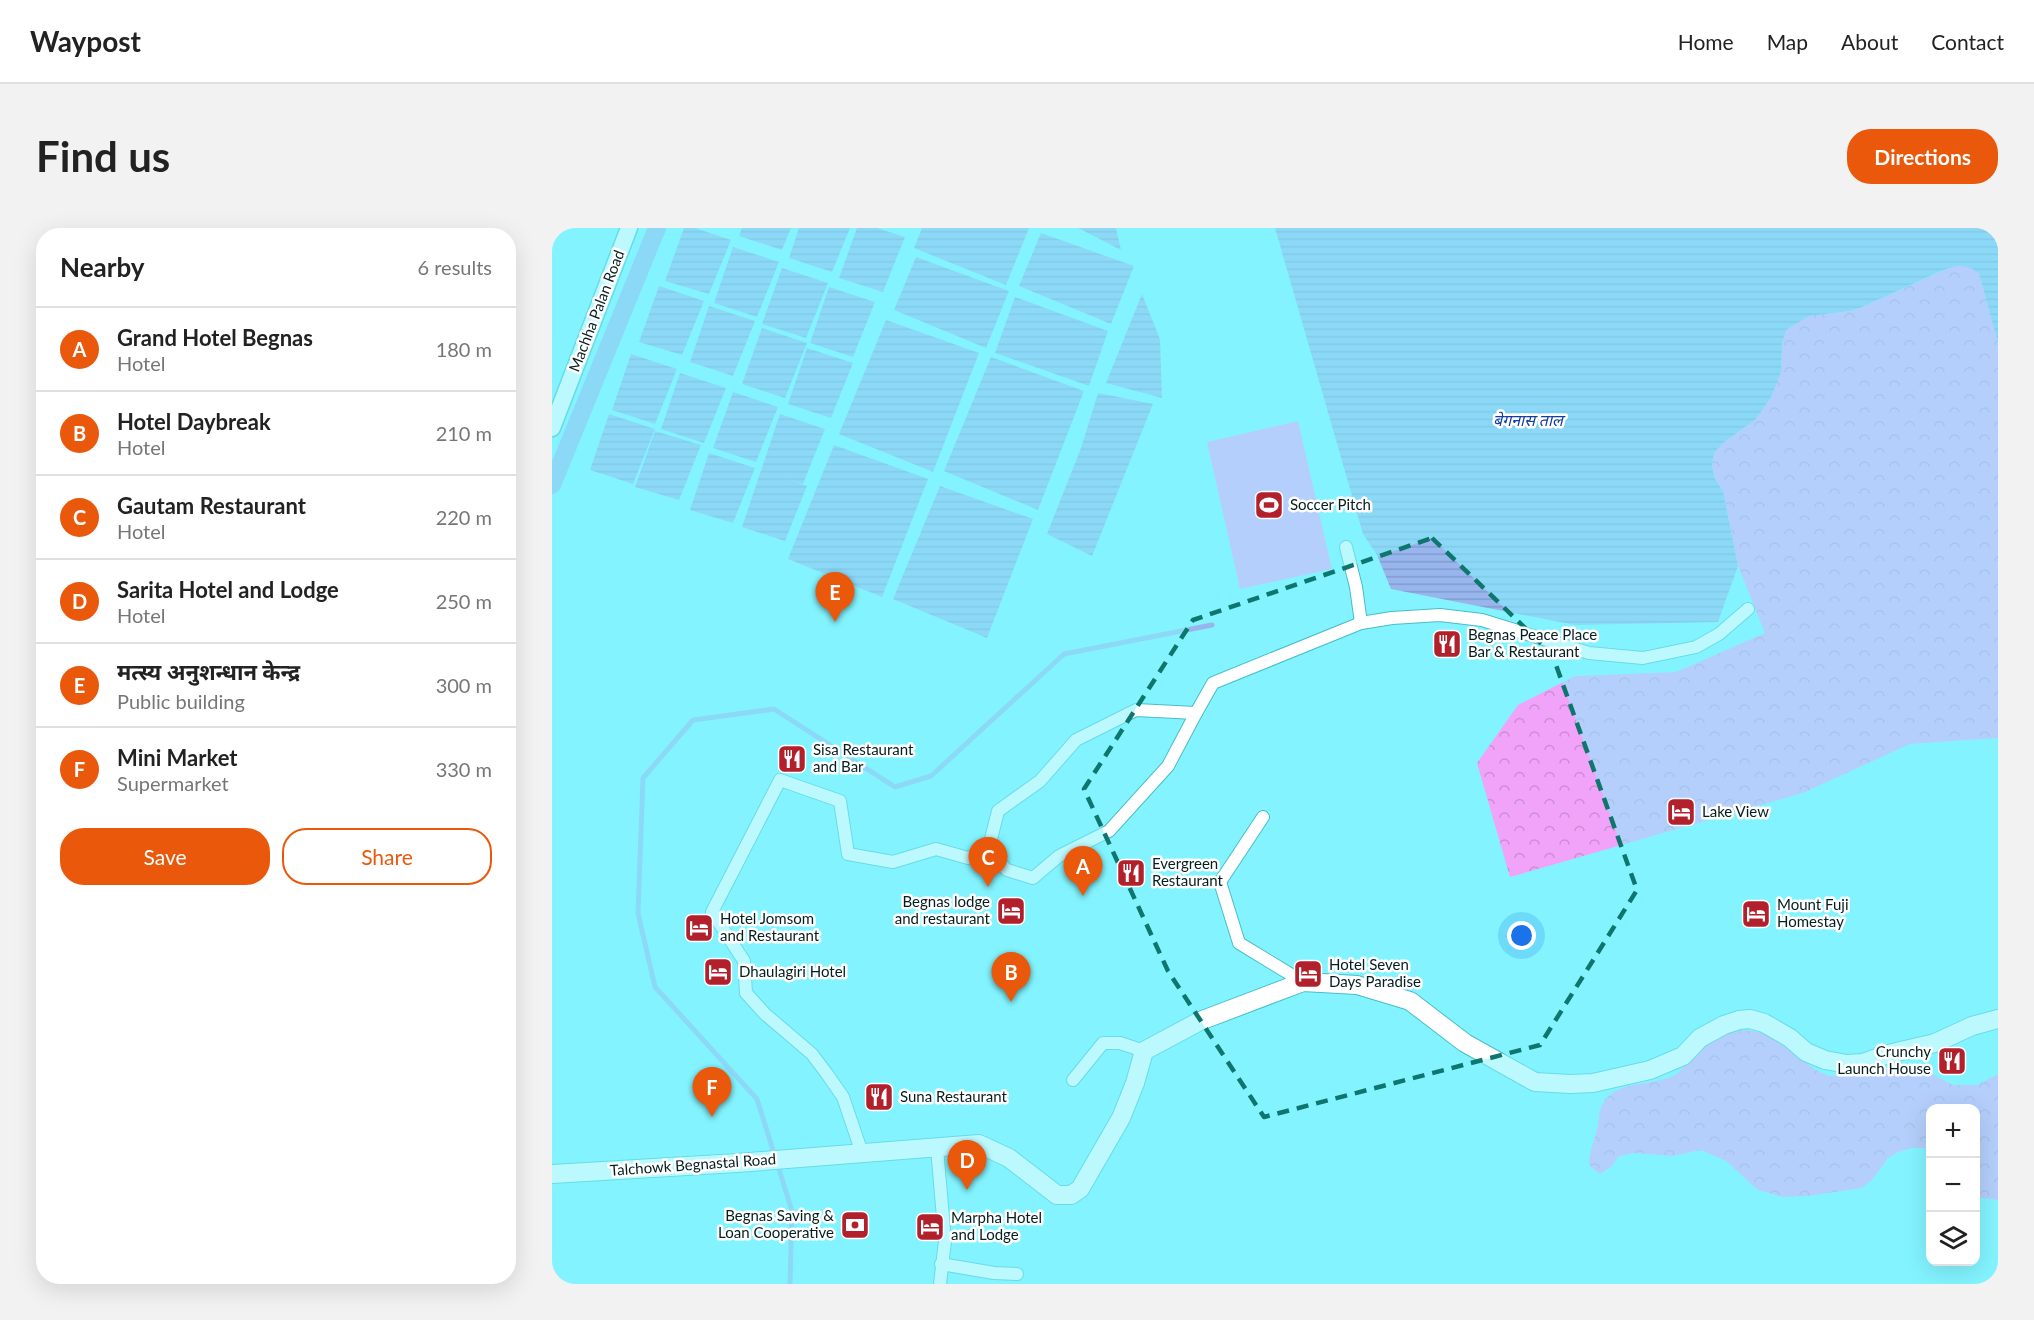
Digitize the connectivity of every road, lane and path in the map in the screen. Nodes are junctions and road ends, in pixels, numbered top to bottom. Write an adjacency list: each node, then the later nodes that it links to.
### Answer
1 (629, 228): 2 (street, Machha Palan Road)
2 (552, 428)
3 (1346, 547): 5 (street)
4 (1748, 609): 5 (street)
5 (1361, 623): 6 (street)
6 (1196, 713): 8 (street); 8 (street)
7 (1263, 818): 9 (street)
8 (988, 851): 14 (street)
9 (1303, 982): 10 (main road); 11 (main road)
10 (1998, 1019)
11 (1144, 1051): 12 (street); 13 (main road, Talchowk Begnastal Road)
12 (1072, 1080)
13 (937, 1148): 14 (main road, Talchowk Begnastal Road); 16 (street)
14 (862, 1153): 15 (main road, Talchowk Begnastal Road)
15 (552, 1174)
16 (941, 1264): 17 (street); 18 (street)
17 (1017, 1274)
18 (940, 1284)

